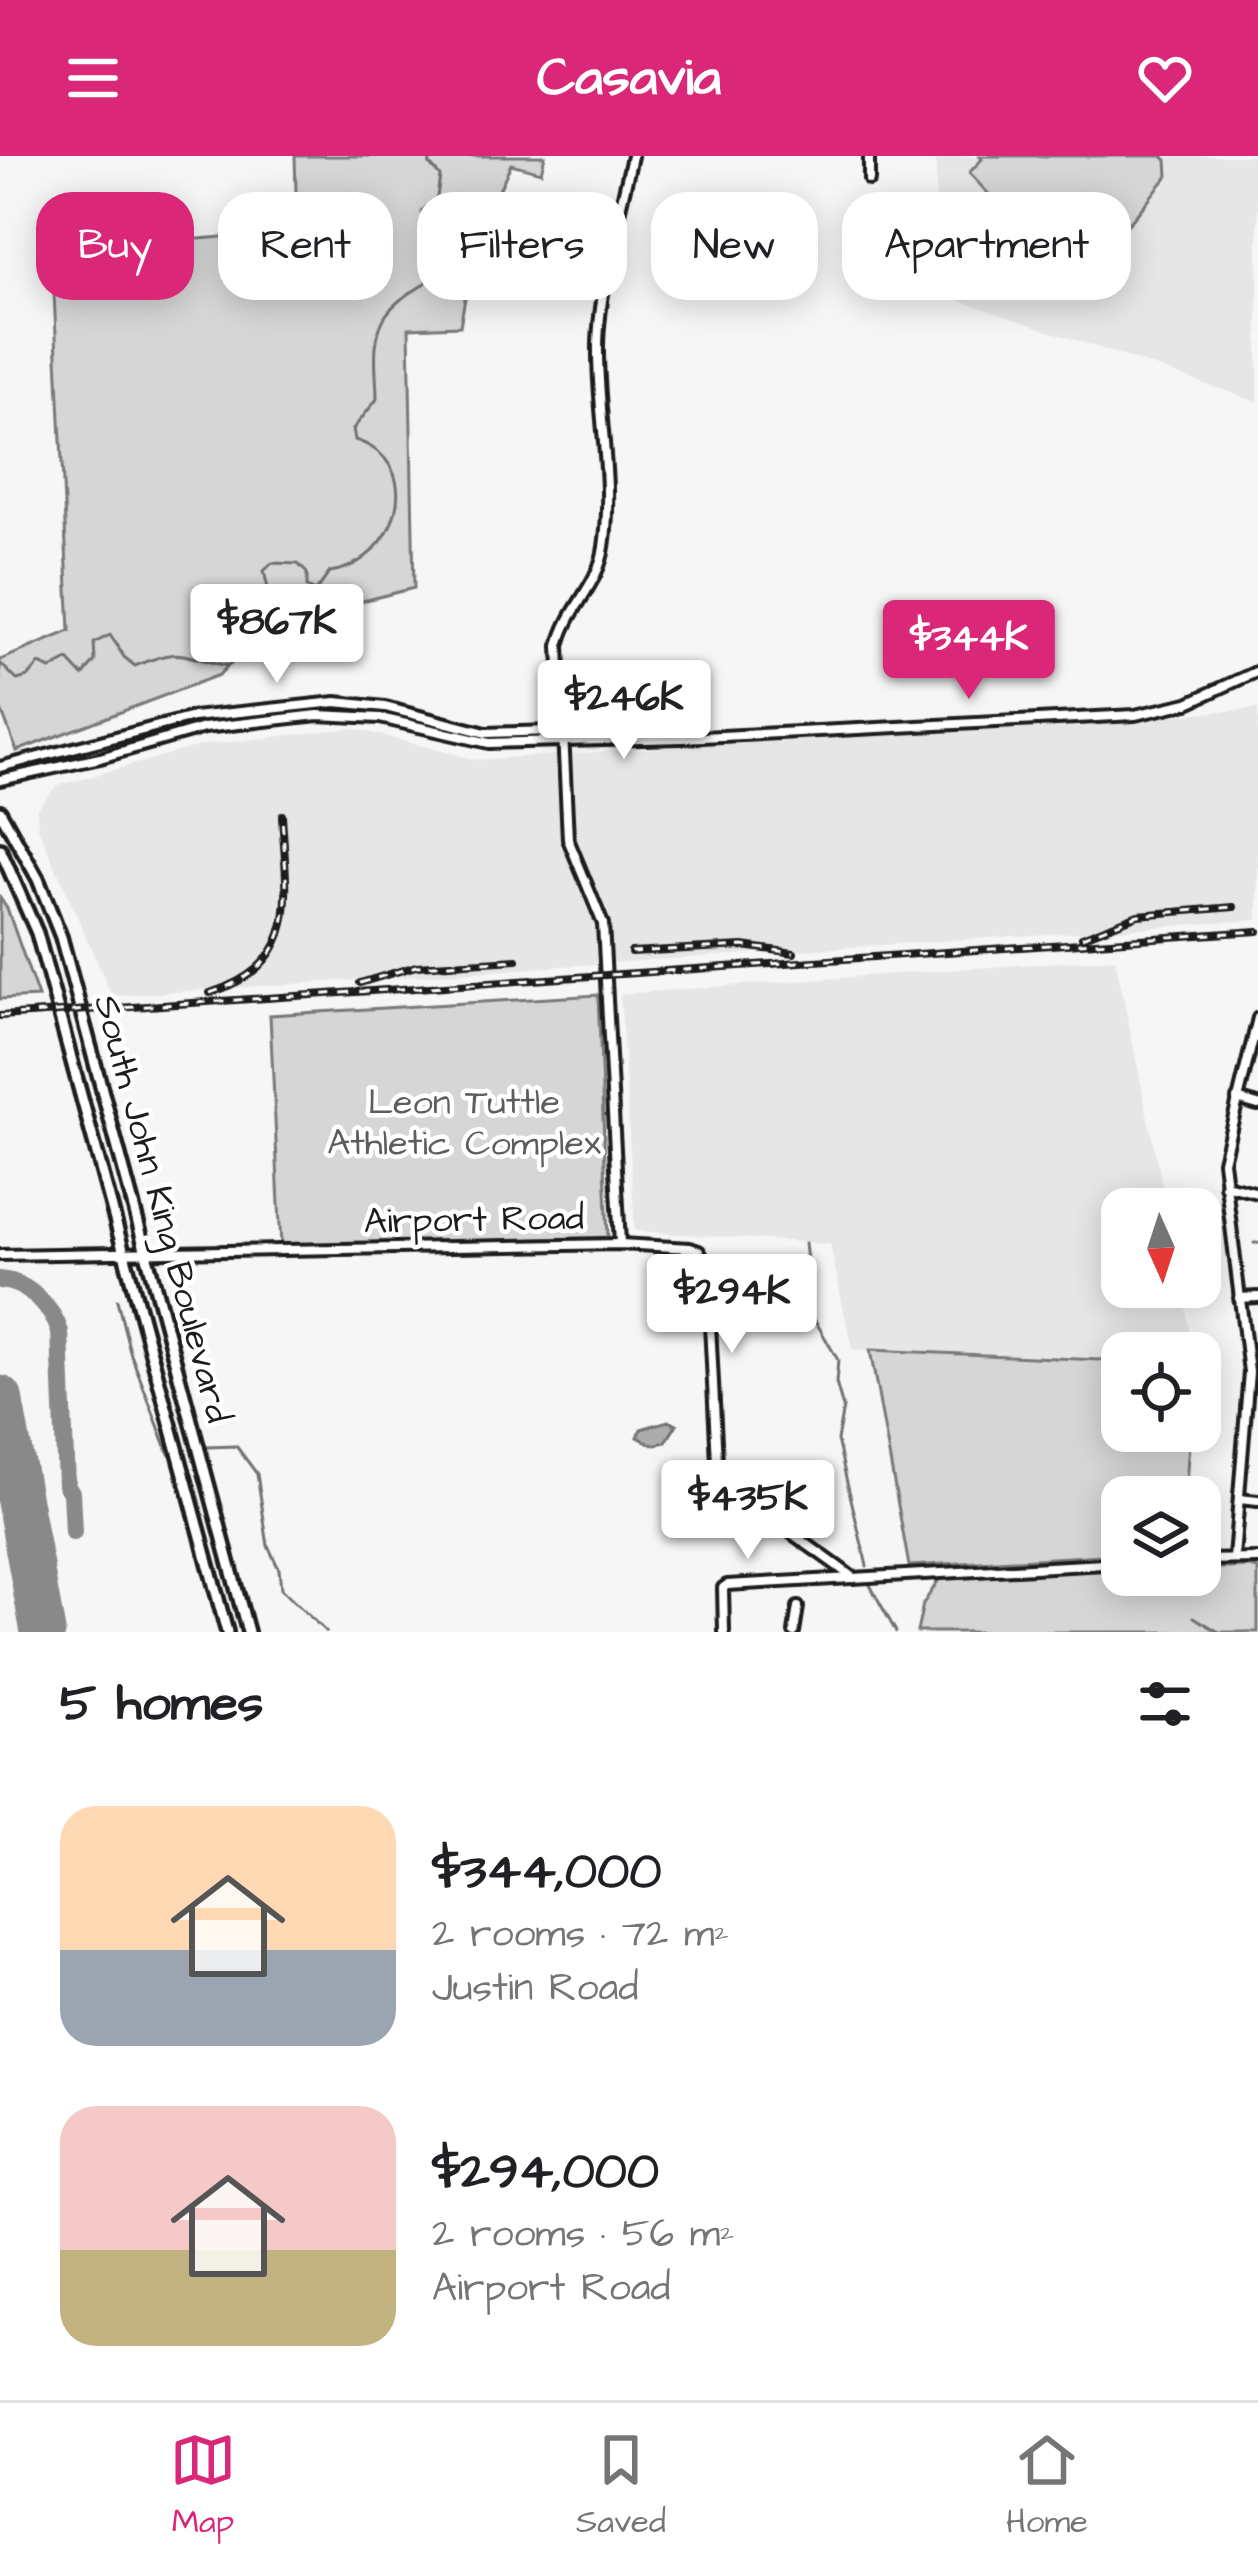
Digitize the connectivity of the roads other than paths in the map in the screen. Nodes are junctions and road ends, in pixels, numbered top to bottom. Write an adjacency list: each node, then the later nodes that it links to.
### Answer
1 (632, 156): 6 (street)
2 (869, 156): 3 (street)
3 (869, 180)
4 (1258, 671): 8 (street)
5 (446, 724): 6 (street); 7 (street); 10 (street)
6 (563, 731): 8 (street); 9 (street)
7 (443, 736): 9 (street); 11 (street)
8 (682, 738): 9 (street)
9 (564, 742): 19 (street)
10 (0, 767)
11 (0, 780)
12 (0, 811): 20 (main road, South John King Boulevard)
13 (0, 849): 21 (main road, South John King Boulevard)
14 (1258, 1018): 15 (street)
15 (1237, 1099): 16 (street); 17 (street)
16 (1258, 1105)
17 (1225, 1185): 18 (street); 24 (street)
18 (1258, 1193)
19 (620, 1244): 20 (street, Airport Road); 32 (street, Airport Road)
20 (148, 1252): 21 (street, Airport Road); 35 (main road, South John King Boulevard)
21 (124, 1253): 22 (street, Airport Road); 34 (main road, South John King Boulevard)
22 (0, 1256)
23 (1258, 1297): 24 (street)
24 (1240, 1298): 25 (street)
25 (1253, 1383): 26 (street)
26 (1240, 1499): 27 (street); 28 (street)
27 (1258, 1501)
28 (1234, 1558): 29 (street); 30 (street)
29 (1221, 1559)
30 (1258, 1559)
31 (1101, 1564): 32 (street)
32 (853, 1578): 36 (street)
33 (798, 1607): 37 (street)
34 (227, 1632)
35 (246, 1632)
36 (724, 1632)
37 (794, 1632)

